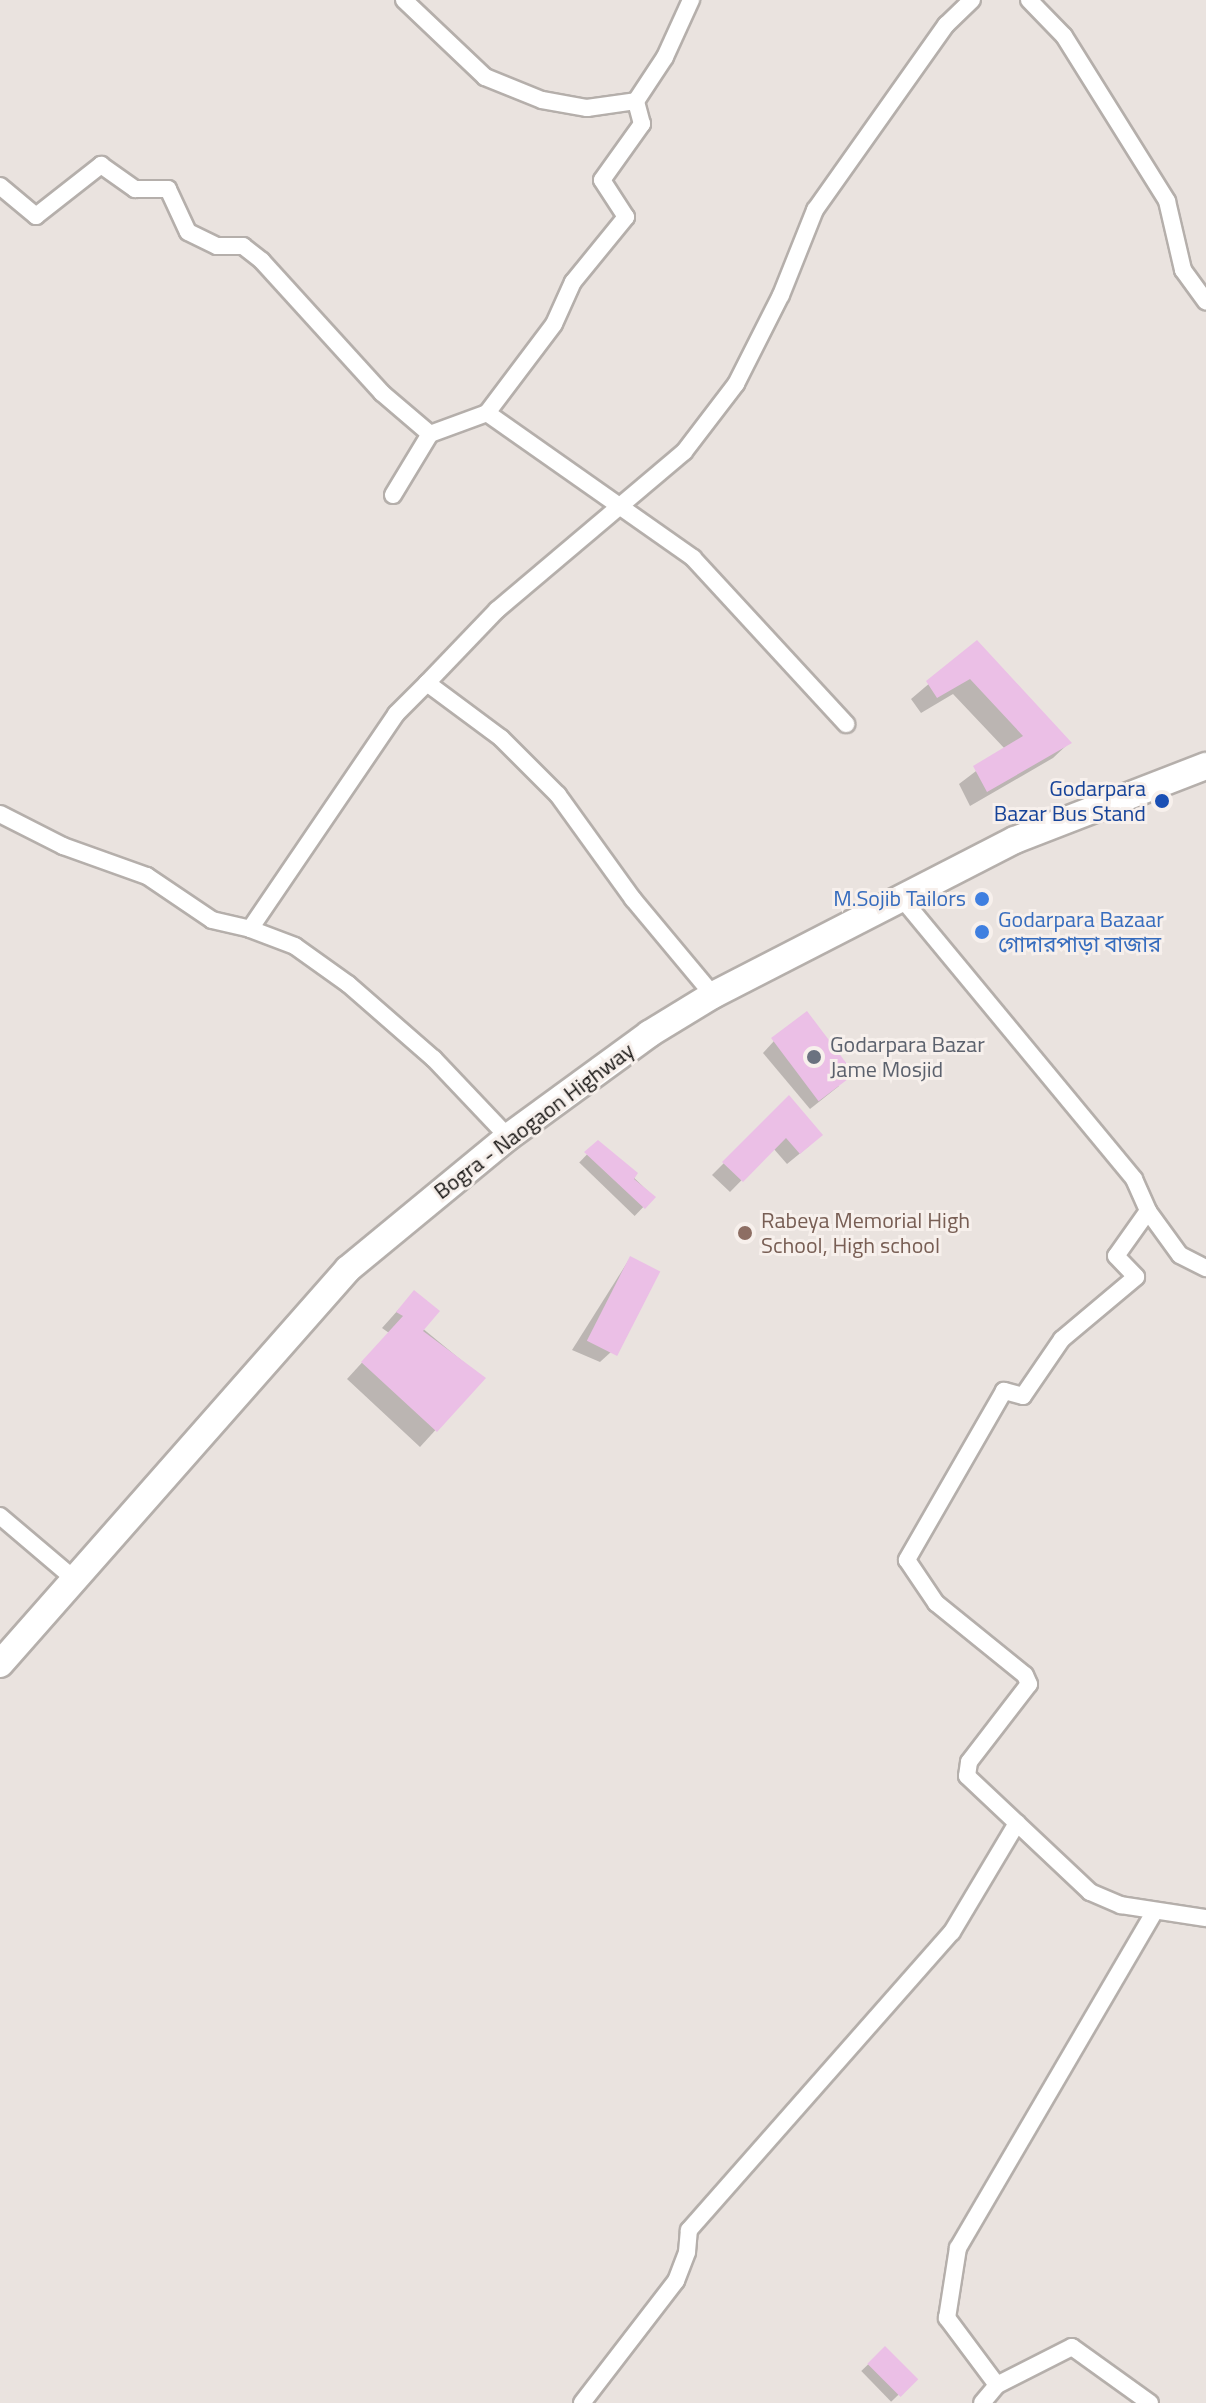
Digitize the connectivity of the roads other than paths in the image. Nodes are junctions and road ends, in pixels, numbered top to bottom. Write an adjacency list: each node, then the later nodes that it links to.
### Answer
1 (404, 0): 5 (street)
2 (691, 0): 5 (street)
3 (972, 0): 11 (street)
4 (1029, 0): 7 (street)
5 (636, 101): 8 (street)
6 (0, 186): 9 (street)
7 (1206, 302)
8 (487, 413): 9 (street); 11 (street)
9 (430, 434): 10 (street)
10 (393, 495)
11 (621, 508): 12 (street); 13 (street)
12 (427, 683): 17 (street); 18 (street)
13 (846, 724)
14 (1206, 766): 16 (main road, Bogra - Naogaon Highway)
15 (0, 814): 17 (street)
16 (900, 896): 18 (main road, Bogra - Naogaon Highway); 20 (street)
17 (250, 929): 19 (street)
18 (713, 995): 19 (main road, Bogra - Naogaon Highway)
19 (508, 1137): 23 (main road, Bogra - Naogaon Highway)
20 (1148, 1211): 21 (street); 25 (street)
21 (1206, 1268)
22 (0, 1516): 23 (street)
23 (73, 1578): 24 (main road, Bogra - Naogaon Highway)
24 (0, 1664)
25 (1017, 1823): 26 (street); 29 (street)
26 (1154, 1912): 27 (street); 28 (street)
27 (1206, 1918)
28 (997, 2385): 30 (street); 31 (street)
29 (582, 2403)
30 (982, 2403)
31 (1150, 2403)

